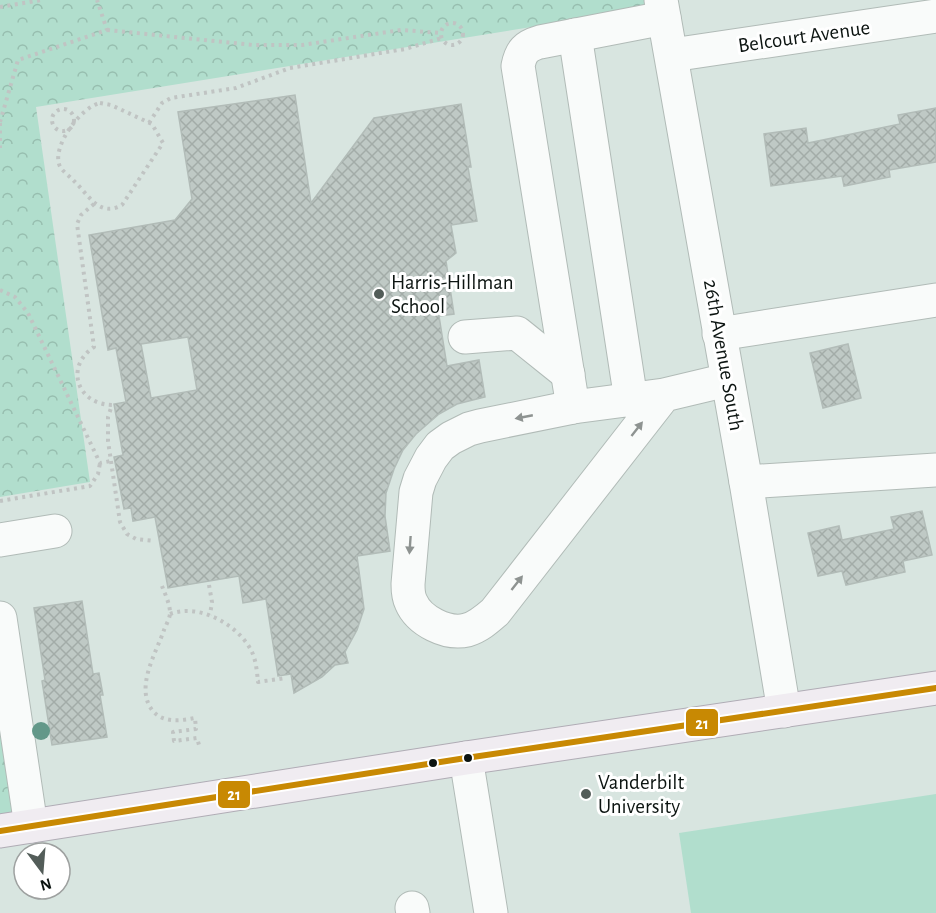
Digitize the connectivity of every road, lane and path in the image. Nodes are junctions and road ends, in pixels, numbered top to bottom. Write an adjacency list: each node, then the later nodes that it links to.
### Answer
1 (42, 0): 3 (path)
2 (96, 0): 6 (path)
3 (0, 7)
4 (663, 9): 8 (street); 9 (street, 26th Avenue South)
5 (936, 16): 9 (street, Belcourt Avenue)
6 (107, 30): 7 (path); 10 (path)
7 (441, 35): 7 (path); 11 (path)
8 (575, 35): 19 (street); 22 (street)
9 (672, 55): 17 (street, 26th Avenue South)
10 (0, 123): 13 (path)
11 (149, 123): 12 (path); 14 (path)
12 (72, 126): 12 (path); 14 (path)
13 (0, 148)
14 (94, 204): 24 (path)
15 (0, 290): 25 (path)
16 (936, 300): 17 (street)
17 (719, 334): 20 (street, 26th Avenue South)
18 (465, 337): 19 (street)
19 (568, 374): 23 (street)
20 (727, 380): 21 (street); 27 (street, 26th Avenue South)
21 (664, 395): 22 (street); 23 (street, one-way to 21)
22 (631, 400): 23 (street)
23 (573, 407)
24 (111, 461): 25 (path); 31 (path)
25 (100, 463): 28 (path)
26 (936, 470): 27 (street)
27 (746, 482): 39 (street, 26th Avenue South)
28 (0, 501)
29 (55, 531): 30 (street)
30 (0, 540)
31 (154, 541)
32 (209, 585): 35 (path)
33 (162, 586): 34 (path)
34 (171, 614): 35 (path); 40 (path)
35 (210, 615): 37 (path)
36 (0, 618): 42 (street)
37 (286, 678)
38 (936, 688): 39 (main road)
39 (784, 711): 41 (main road)
40 (199, 745)
41 (466, 758): 42 (main road); 43 (street)
42 (15, 829)
43 (491, 913)

